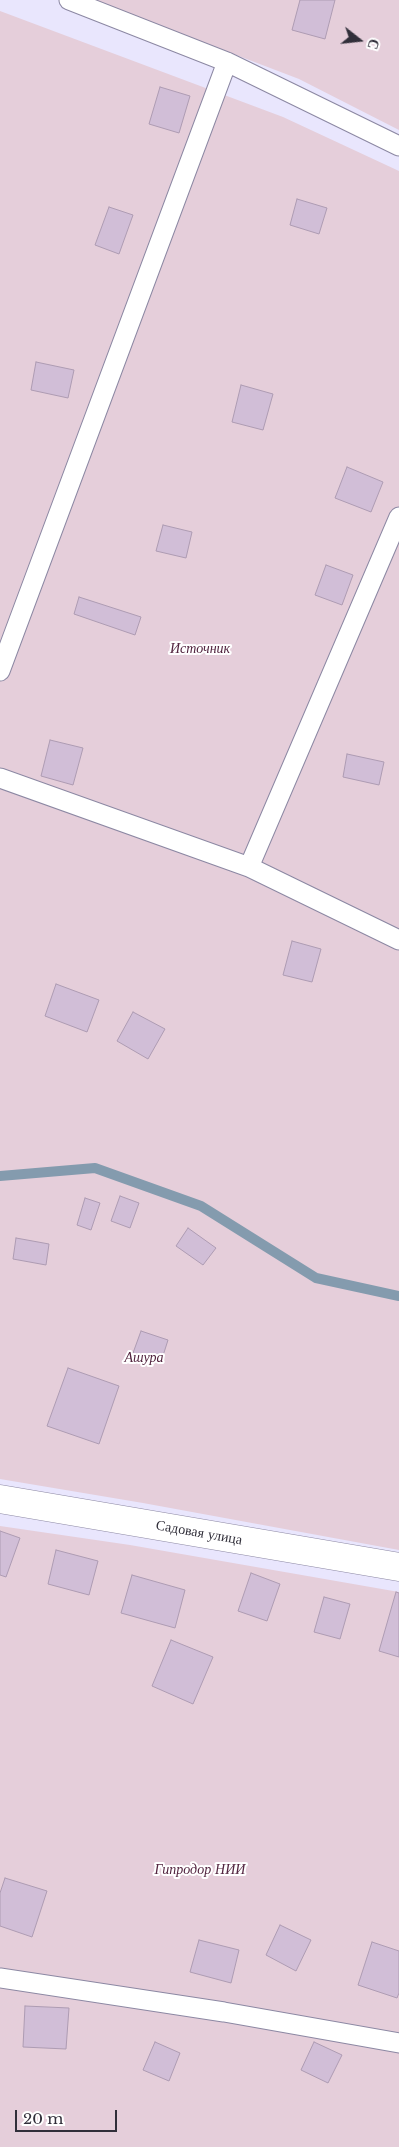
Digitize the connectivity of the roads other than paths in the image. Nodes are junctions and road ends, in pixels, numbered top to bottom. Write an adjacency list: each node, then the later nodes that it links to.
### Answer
1 (69, 0): 2 (lane)
2 (227, 62): 3 (lane); 5 (lane)
3 (399, 146)
4 (399, 517): 7 (lane)
5 (0, 671)
6 (0, 778): 7 (lane)
7 (249, 866): 8 (lane)
8 (399, 940)
9 (0, 1499): 10 (street, Садовая улица)
10 (399, 1567)
11 (0, 1978): 12 (lane)
12 (399, 2043)

